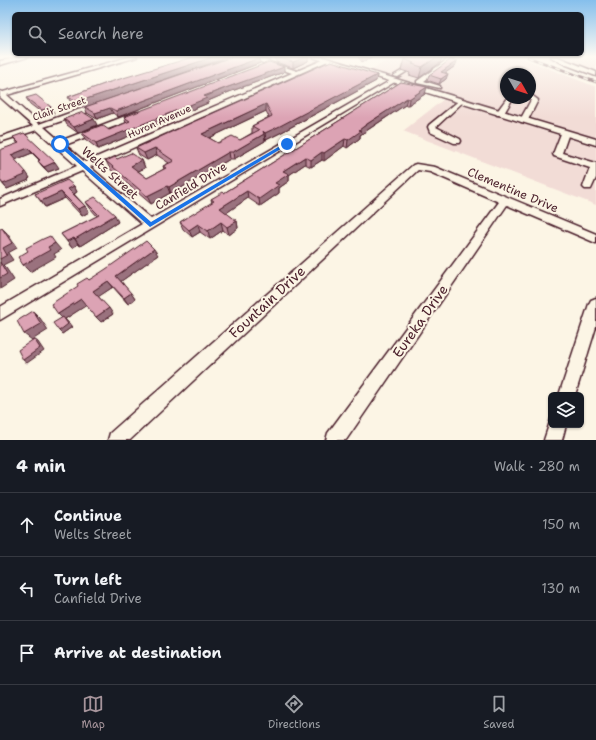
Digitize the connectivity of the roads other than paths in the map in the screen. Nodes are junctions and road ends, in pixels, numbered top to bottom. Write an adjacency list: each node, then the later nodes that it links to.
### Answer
1 (60, 78): 6 (street)
2 (288, 78): 20 (street, Huron Avenue)
3 (395, 78): 7 (main road); 26 (street, Canfield Drive)
4 (425, 78): 5 (street)
5 (438, 87)
6 (1, 94): 14 (street, Welts Street)
7 (461, 100): 12 (main road); 17 (street)
8 (105, 102): 14 (street, Clair Street)
9 (506, 104): 12 (street)
10 (533, 104): 13 (street)
11 (148, 111): 19 (street)
12 (500, 113): 13 (main road)
13 (524, 120): 15 (main road)
14 (39, 126): 16 (street, Clair Street); 19 (street, Welts Street)
15 (565, 133): 18 (main road); 22 (street)
16 (0, 140)
17 (457, 141)
18 (596, 142)
19 (60, 144): 20 (street, Welts Street)
20 (84, 166): 25 (street, Huron Avenue); 26 (street, Welts Street)
21 (419, 166): 24 (street, Clementine Drive); 32 (street, Fountain Drive)
22 (595, 166): 23 (street)
23 (588, 187)
24 (505, 201): 27 (street, Clementine Drive); 33 (street, Eureka Drive)
25 (0, 203)
26 (150, 225): 29 (street, Canfield Drive)
27 (596, 239)
28 (596, 304): 30 (street)
29 (0, 314)
30 (568, 392)
31 (556, 428): 34 (street)
32 (117, 440)
33 (335, 440)
34 (552, 440)

